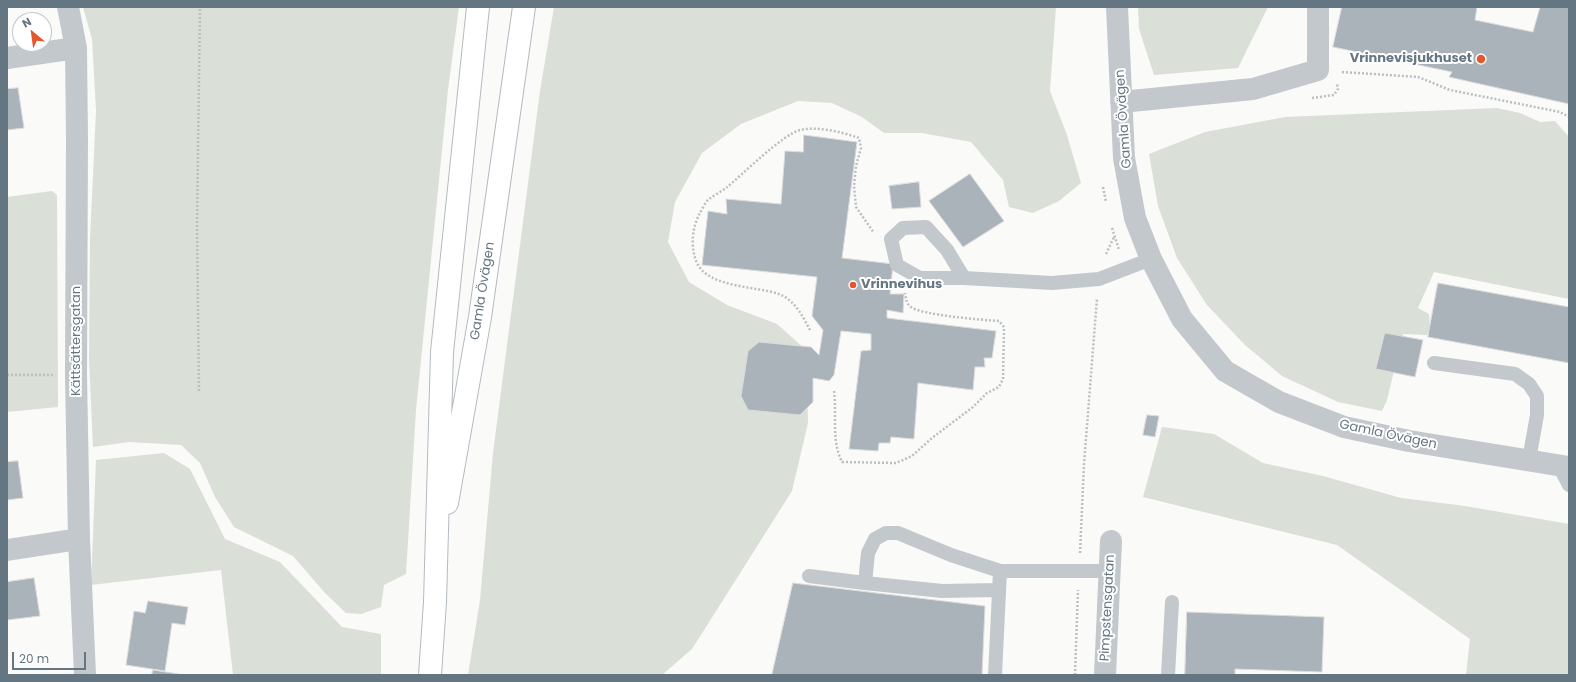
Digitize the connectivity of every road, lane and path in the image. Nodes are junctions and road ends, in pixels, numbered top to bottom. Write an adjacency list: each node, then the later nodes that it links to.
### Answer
1 (68, 7): 7 (street, Kättsättersgatan)
2 (200, 7): 25 (path)
3 (478, 7): 36 (main road, Gamla Övägen)
4 (524, 7): 36 (main road, Gamla Övägen)
5 (1118, 7): 10 (street, Gamla Övägen)
6 (1318, 7): 9 (street)
7 (76, 48): 8 (street); 24 (street, Kättsättersgatan)
8 (7, 58)
9 (1318, 70): 10 (street); 11 (path)
10 (1121, 102): 16 (street, Gamla Övägen)
11 (1569, 117)
12 (1103, 186): 13 (path)
13 (1107, 208)
14 (1111, 223): 18 (path)
15 (876, 236): 21 (path)
16 (1151, 259): 18 (lane); 27 (street, Gamla Övägen)
17 (897, 265): 19 (lane); 19 (lane); 26 (path)
18 (1127, 267): 20 (lane)
19 (964, 278): 20 (lane)
20 (1099, 279): 34 (path)
21 (810, 330)
22 (1434, 364): 27 (lane)
23 (7, 375): 24 (path)
24 (76, 375): 30 (street, Kättsättersgatan)
25 (199, 390)
26 (834, 390)
27 (1529, 460): 28 (street, Gamla Övägen)
28 (1564, 467): 29 (lane)
29 (1569, 485)
30 (79, 539): 32 (street); 41 (street, Kättsättersgatan)
31 (1111, 541): 35 (street, Pimpstensgatan)
32 (7, 550)
33 (1000, 571): 34 (lane); 38 (lane); 39 (lane)
34 (1079, 571): 35 (lane); 44 (path)
35 (1109, 571): 45 (street, Pimpstensgatan)
36 (434, 573): 42 (main road, Gamla Övägen)
37 (809, 576): 38 (lane)
38 (865, 583): 39 (lane)
39 (998, 590): 43 (lane)
40 (1172, 602): 46 (lane)
41 (85, 675)
42 (430, 675)
43 (995, 675)
44 (1075, 675)
45 (1105, 675)
46 (1168, 675)

